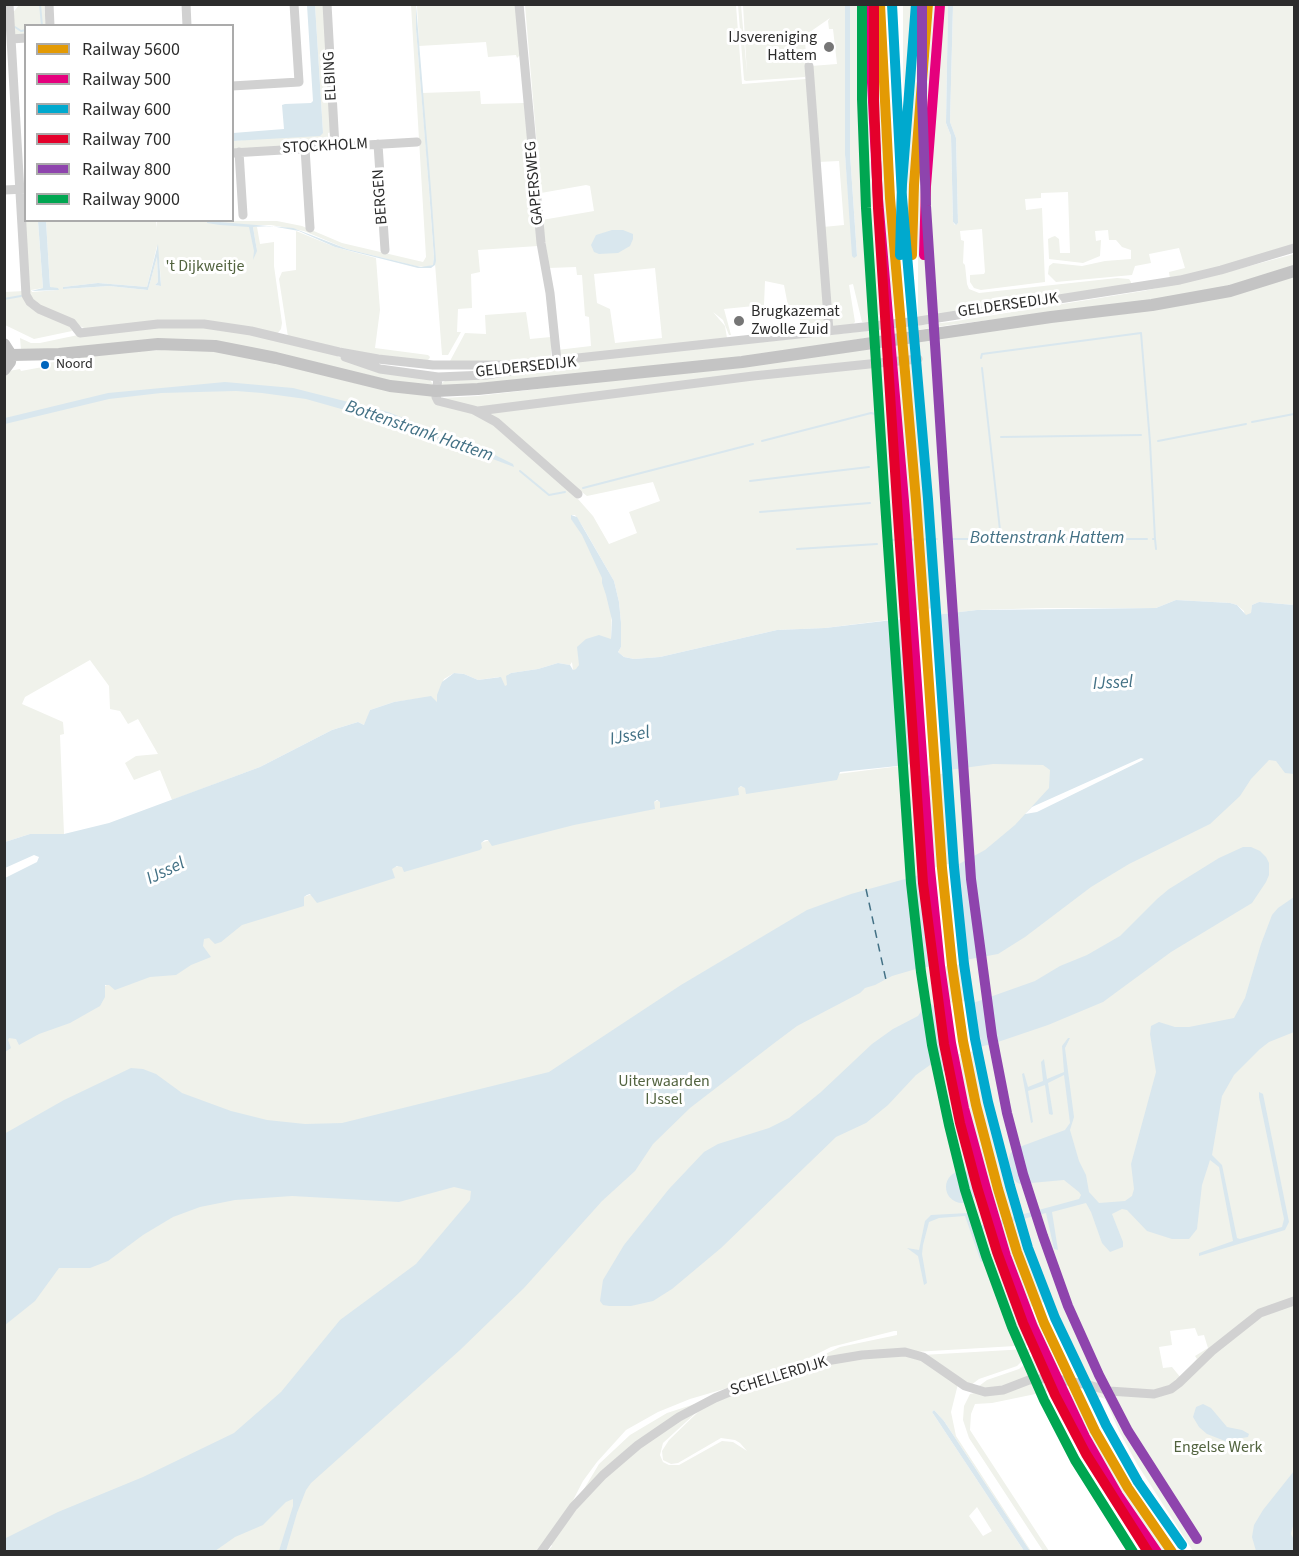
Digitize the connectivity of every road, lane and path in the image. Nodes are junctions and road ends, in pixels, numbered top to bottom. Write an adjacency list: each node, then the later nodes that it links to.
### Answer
1 (49, 4): 7 (street)
2 (186, 4): 8 (street)
3 (294, 4): 12 (street)
4 (327, 4): 17 (street, ELBING)
5 (519, 4): 31 (street, GAPERSWEG)
6 (7, 5): 10 (street)
7 (50, 24)
8 (187, 24)
9 (24, 38): 10 (street)
10 (11, 39): 14 (street)
11 (809, 66): 27 (street)
12 (234, 86)
13 (24, 98): 14 (street)
14 (14, 99): 20 (street)
15 (417, 142): 16 (street, STOCKHOLM)
16 (378, 144): 17 (street, STOCKHOLM); 25 (street, BERGEN)
17 (335, 147): 18 (street, STOCKHOLM)
18 (305, 148): 19 (street, STOCKHOLM); 23 (street)
19 (236, 153): 22 (street)
20 (22, 189): 21 (street); 29 (street, GELDERSEDIJK)
21 (4, 190)
22 (243, 215)
23 (310, 228)
24 (1294, 248): 27 (street, GELDERSEDIJK)
25 (385, 250)
26 (1294, 271): 35 (main road, GELDERSEDIJK)
27 (829, 331): 31 (street, GELDERSEDIJK)
28 (8, 350): 33 (main road); 35 (main road, GELDERSEDIJK)
29 (339, 352): 32 (street, GELDERSEDIJK); 34 (street, GELDERSEDIJK)
30 (918, 360): 36 (street)
31 (557, 361): 32 (street, GELDERSEDIJK)
32 (533, 363): 34 (street, GELDERSEDIJK)
33 (4, 370)
34 (438, 377): 35 (street)
35 (436, 391): 36 (street)
36 (478, 411): 37 (street)
37 (578, 494)
38 (1294, 1301): 39 (street, SCHELLERDIJK)
39 (541, 1551)

